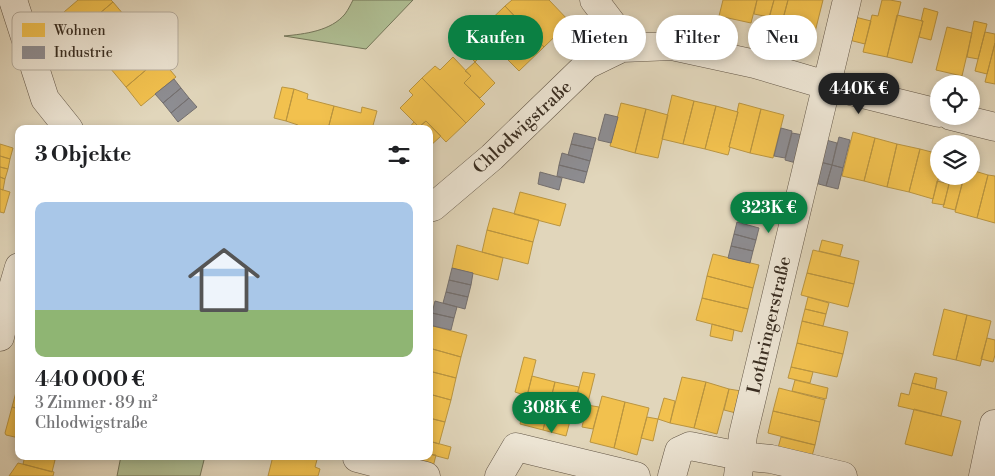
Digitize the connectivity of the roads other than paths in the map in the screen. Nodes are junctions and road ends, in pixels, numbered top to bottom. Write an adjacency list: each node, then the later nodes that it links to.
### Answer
1 (13, 0): 4 (street)
2 (594, 0): 5 (street)
3 (847, 0): 9 (street, Lothringerstraße)
4 (17, 12)
5 (605, 15)
6 (646, 47): 9 (street, Chlodwigstraße)
7 (597, 60): 14 (street, Chlodwigstraße)
8 (35, 70): 12 (street)
9 (826, 84): 10 (street, Chlodwigstraße); 19 (street, Lothringerstraße)
10 (930, 111)
11 (980, 123): 13 (street)
12 (66, 125)
13 (995, 127)
14 (433, 207)
15 (15, 281): 16 (street)
16 (0, 336)
17 (994, 424): 25 (street)
18 (356, 463): 20 (street)
19 (739, 466): 23 (street); 24 (street)
20 (426, 476)
21 (499, 476): 22 (street)
22 (636, 476)
23 (672, 476)
24 (843, 476)
25 (983, 476)

